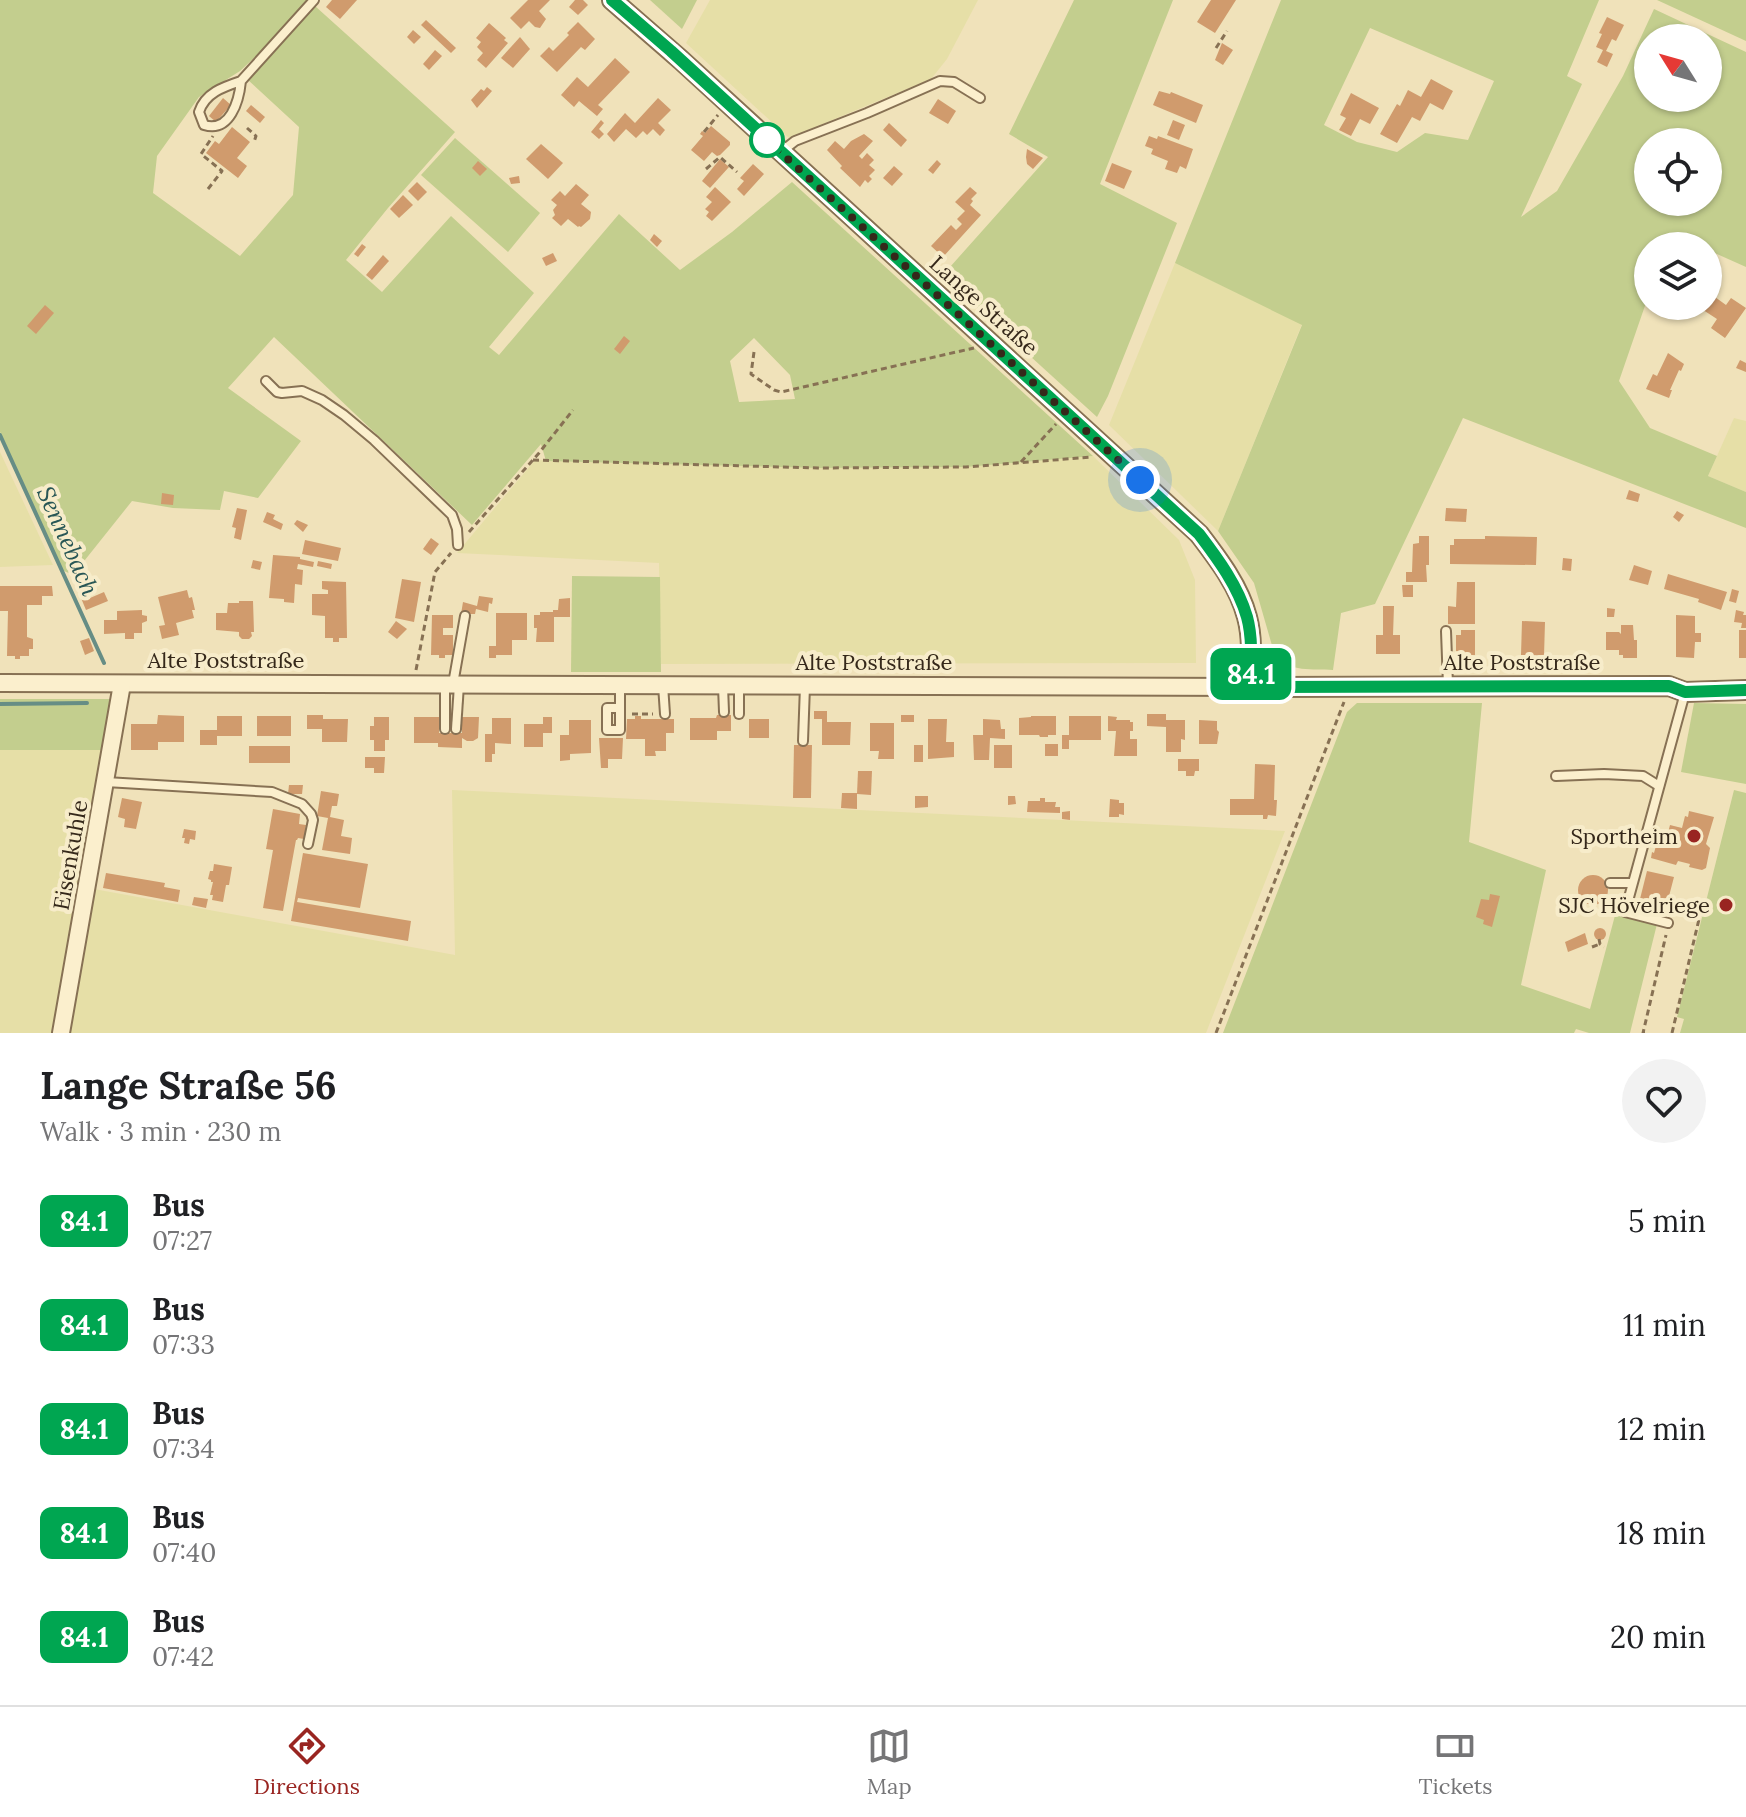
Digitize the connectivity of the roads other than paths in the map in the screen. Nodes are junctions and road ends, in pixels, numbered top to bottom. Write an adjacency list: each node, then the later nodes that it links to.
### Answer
1 (314, 0): 3 (lane)
2 (612, 0): 5 (street, Lange Straße)
3 (241, 81): 3 (lane)
4 (980, 98): 5 (lane)
5 (780, 152): 18 (street, Lange Straße)
6 (266, 381): 7 (lane)
7 (458, 545)
8 (465, 616): 12 (lane)
9 (1446, 631): 17 (lane)
10 (0, 683): 11 (street, Alte Poststraße)
11 (122, 684): 12 (street, Alte Poststraße); 29 (street, Eisenkuhle)
12 (452, 684): 13 (street, Alte Poststraße); 25 (lane); 26 (lane)
13 (620, 685): 14 (street, Alte Poststraße); 21 (lane)
14 (663, 685): 15 (street, Alte Poststraße); 23 (lane)
15 (731, 686): 16 (street, Alte Poststraße); 22 (lane); 24 (lane)
16 (805, 686): 18 (street, Alte Poststraße); 27 (lane)
17 (1448, 686): 18 (street, Alte Poststraße); 20 (street, Alte Poststraße)
18 (1250, 687)
19 (1746, 690): 20 (street, Alte Poststraße)
20 (1685, 692): 30 (lane)
21 (620, 710)
22 (724, 712)
23 (665, 714)
24 (739, 714)
25 (445, 729)
26 (456, 729)
27 (803, 741)
28 (1556, 776): 30 (lane)
29 (106, 782): 31 (lane); 35 (street, Eisenkuhle)
30 (1659, 786): 33 (lane)
31 (308, 844)
32 (1610, 883): 33 (lane)
33 (1632, 883): 34 (lane)
34 (1668, 923)
35 (61, 1033)

